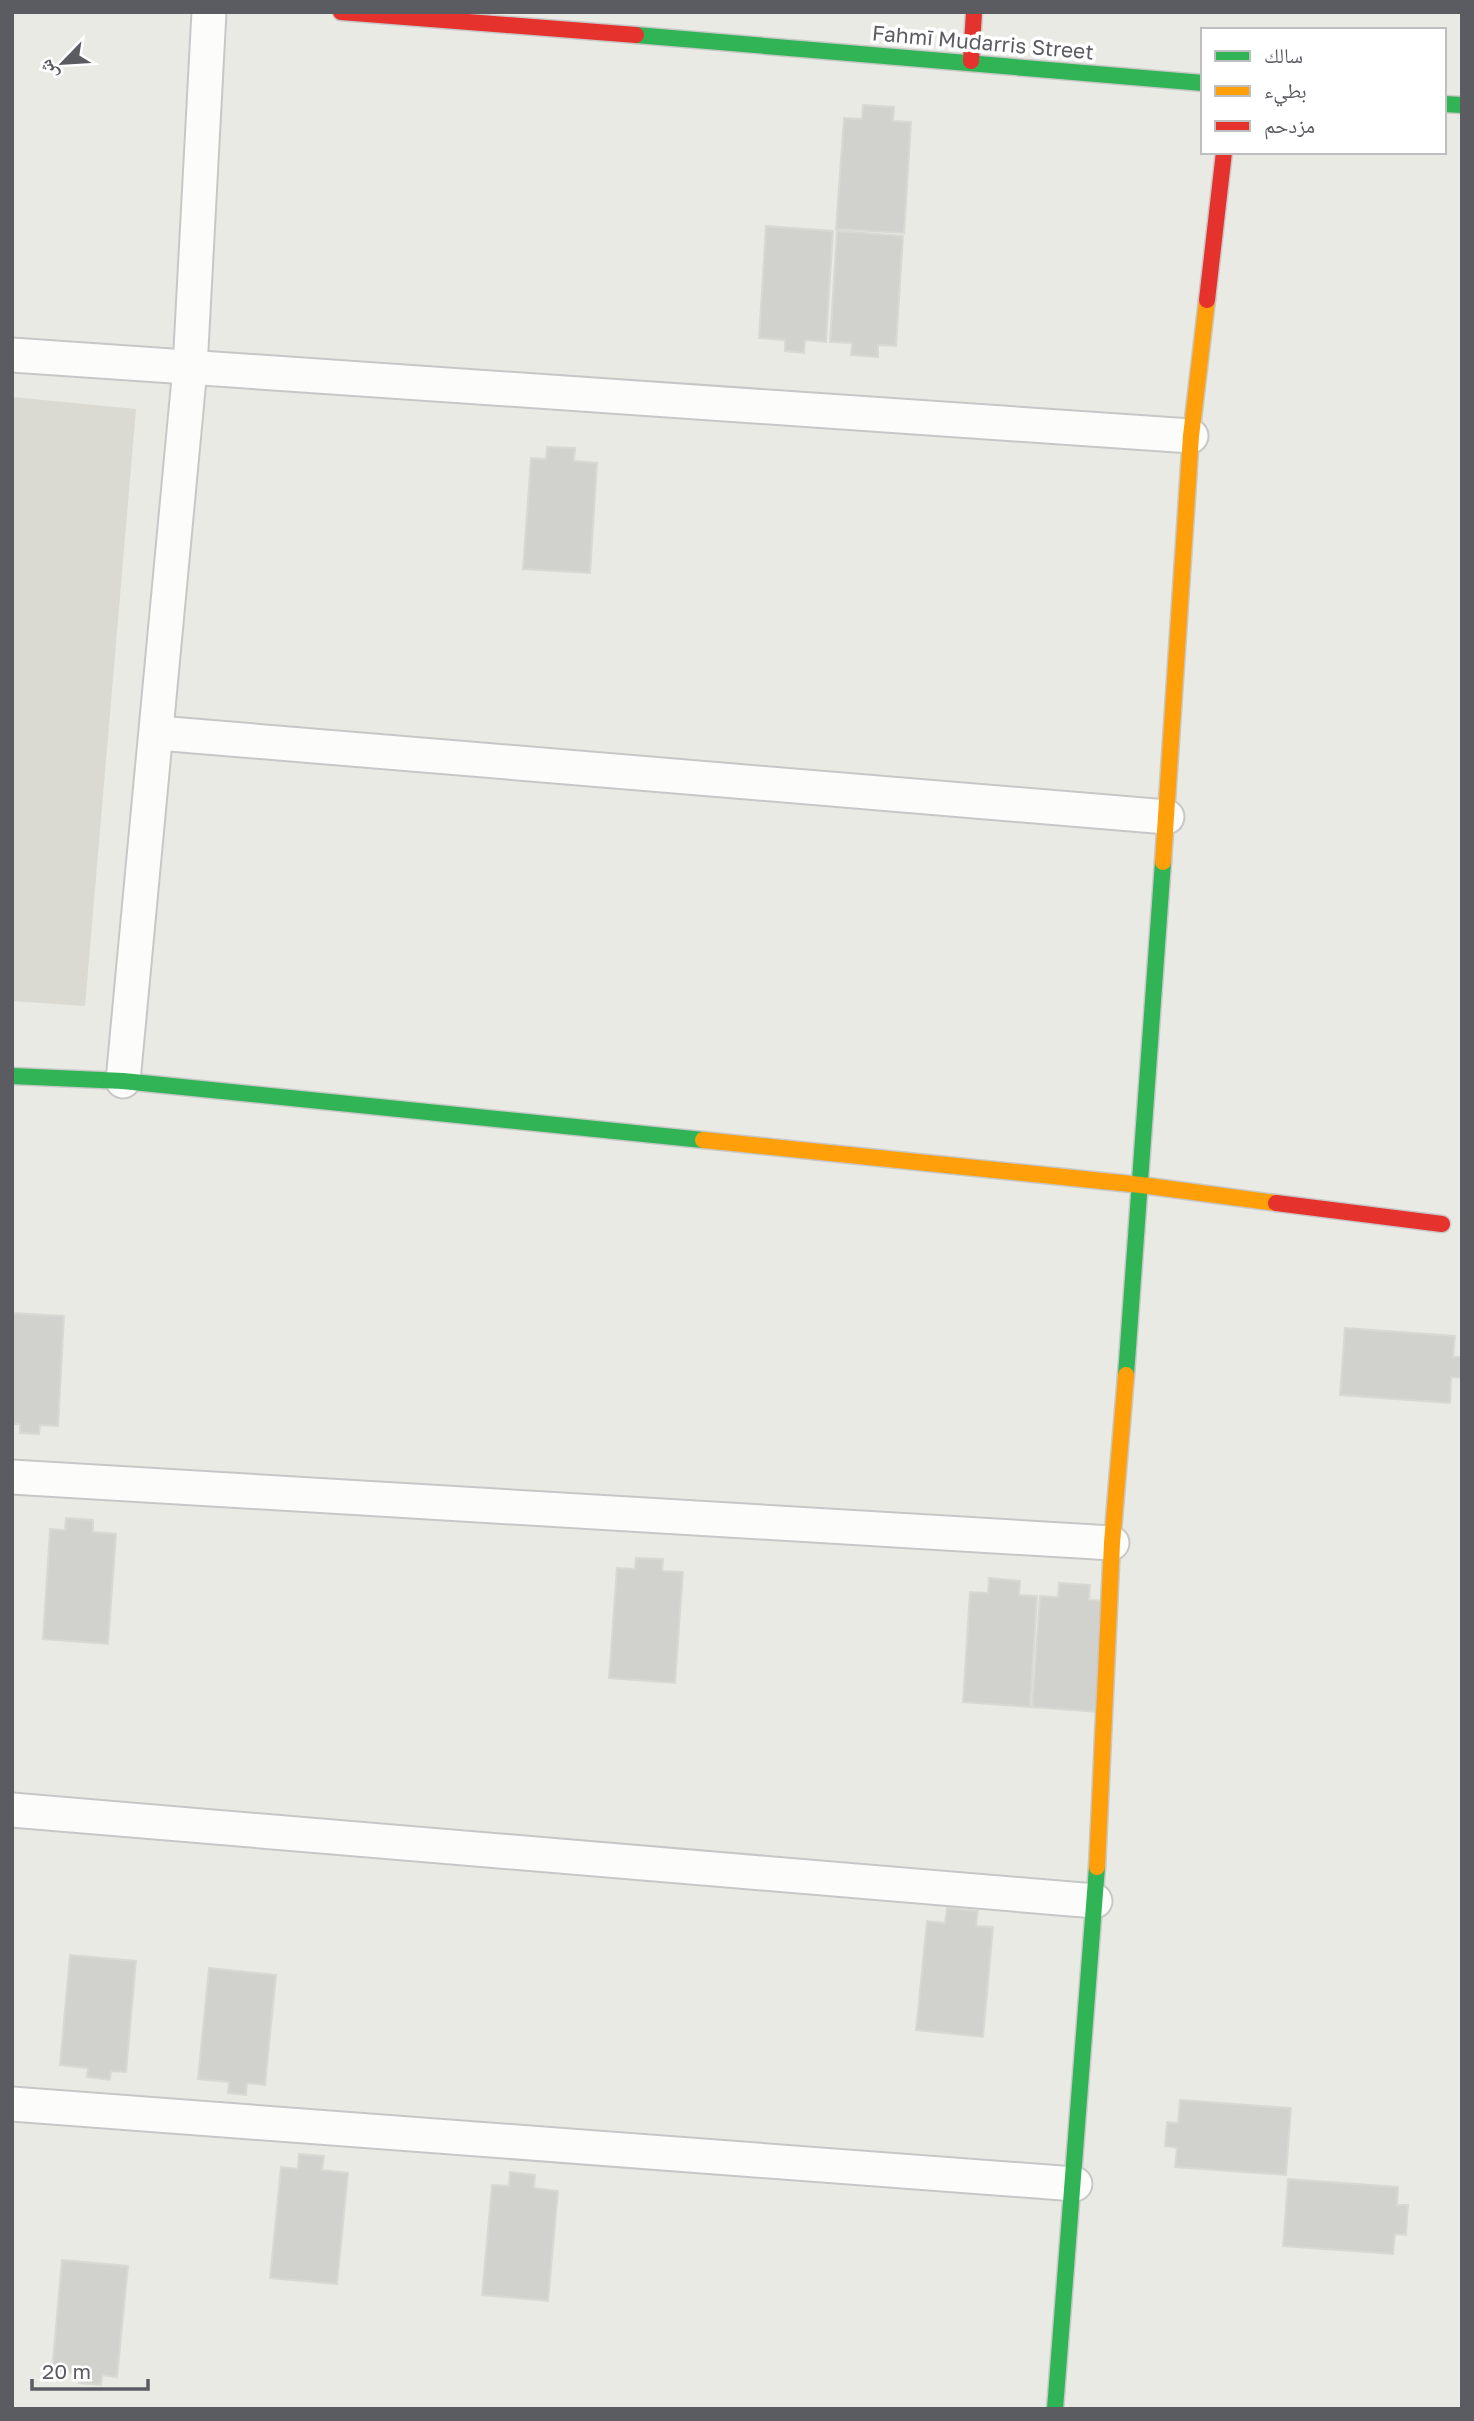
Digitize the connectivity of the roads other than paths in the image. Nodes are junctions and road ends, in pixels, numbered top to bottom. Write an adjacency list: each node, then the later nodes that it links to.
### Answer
1 (209, 12): 8 (street)
2 (341, 12): 4 (street, Fahmī Mudarris Street)
3 (974, 12): 4 (street)
4 (971, 61): 5 (street, Fahmī Mudarris Street)
5 (1201, 83)
6 (1224, 154): 9 (street)
7 (12, 355): 8 (street)
8 (190, 368): 9 (street); 10 (street)
9 (1191, 436): 11 (street)
10 (158, 733): 11 (street); 13 (street)
11 (1167, 817): 14 (street)
12 (12, 1076): 13 (street)
13 (123, 1081): 14 (street)
14 (1142, 1185): 15 (street); 17 (street)
15 (1442, 1224)
16 (12, 1477): 17 (street)
17 (1112, 1543): 19 (street)
18 (12, 1810): 19 (street)
19 (1095, 1901): 21 (street)
20 (12, 2104): 21 (street)
21 (1075, 2184): 22 (street)
22 (1055, 2409)

